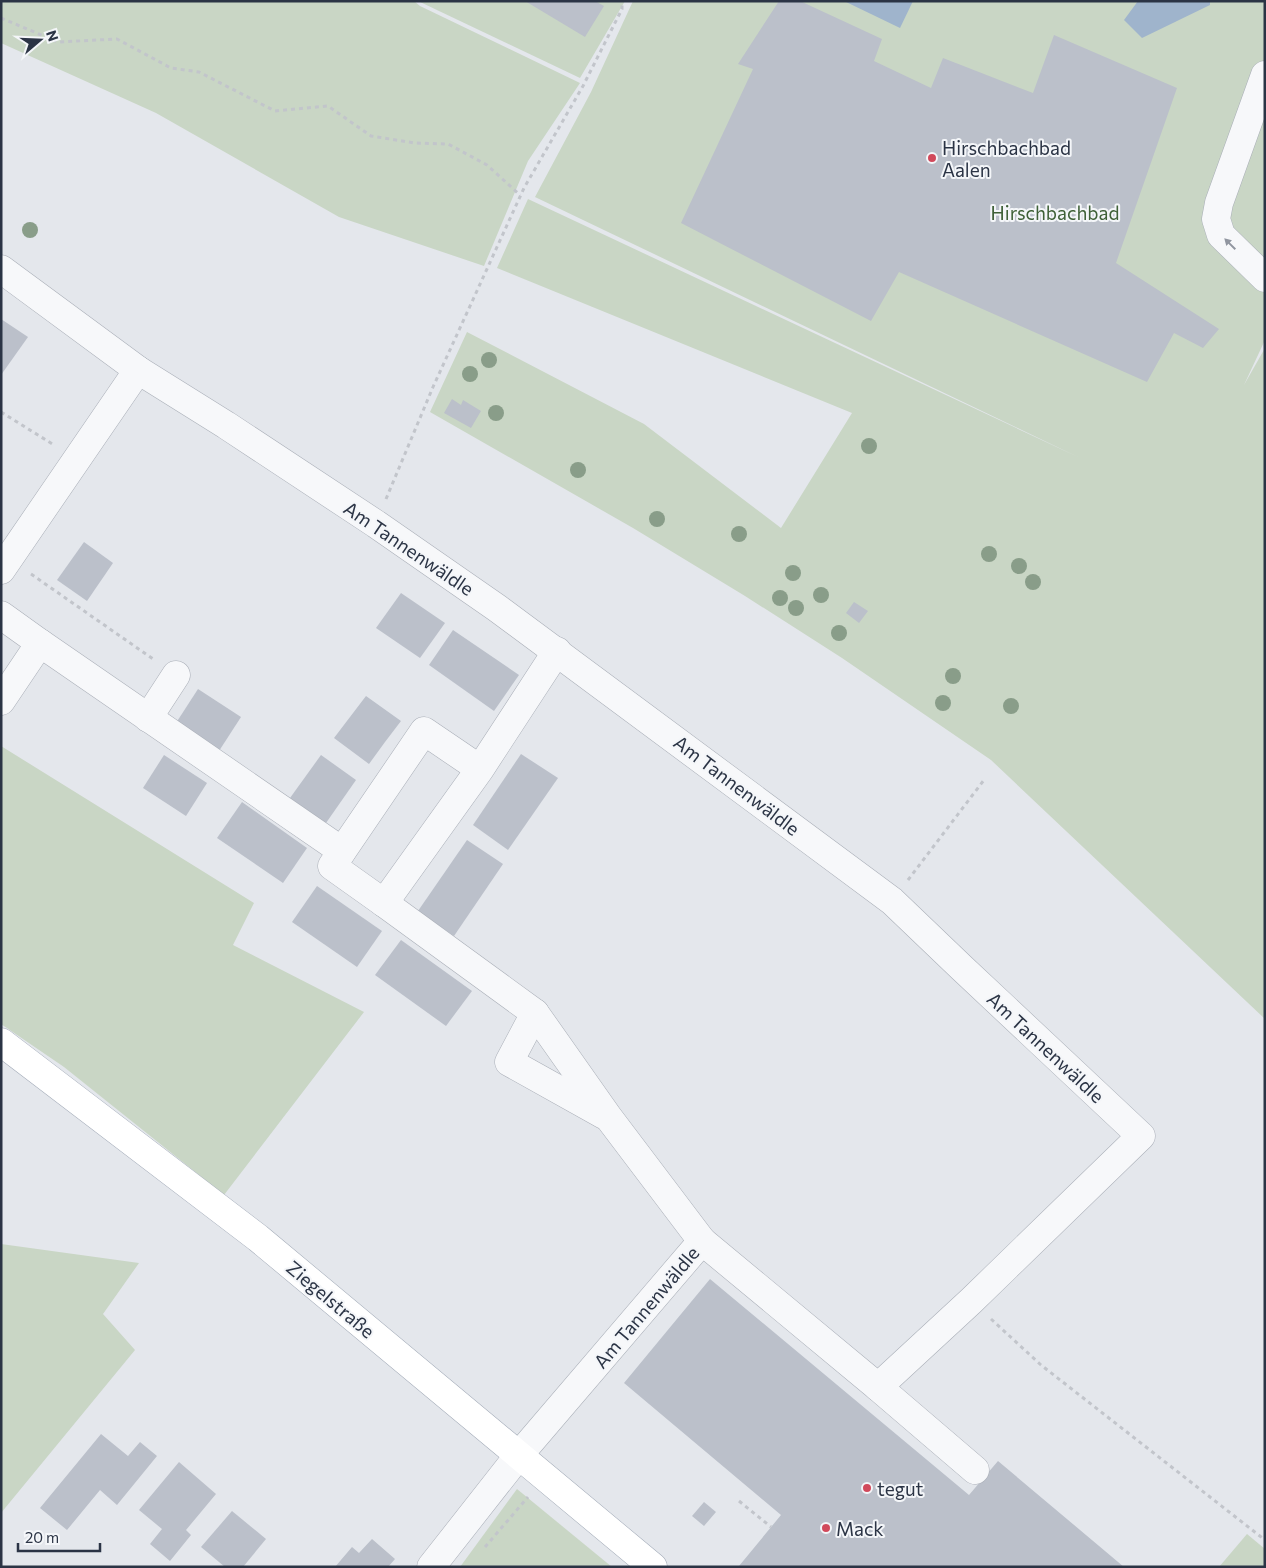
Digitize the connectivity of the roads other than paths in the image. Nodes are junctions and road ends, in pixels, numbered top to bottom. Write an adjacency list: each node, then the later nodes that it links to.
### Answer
1 (1265, 75): 3 (street, one-way to 1)
2 (1, 269): 4 (street, Am Tannenwäldle)
3 (1265, 278)
4 (138, 370): 5 (street); 8 (street, Am Tannenwäldle)
5 (14, 571)
6 (1, 615): 7 (street)
7 (40, 643): 10 (street); 11 (street)
8 (557, 652): 12 (street); 19 (street, Am Tannenwäldle)
9 (176, 675): 11 (street)
10 (1, 701)
11 (148, 718): 13 (street)
12 (480, 769): 13 (street); 14 (street)
13 (342, 851): 14 (street)
14 (384, 902): 15 (street)
15 (535, 1014): 17 (street); 17 (street)
16 (1, 1042): 20 (main road, Ziegelstraße)
17 (609, 1118): 18 (street)
18 (702, 1241): 19 (street, Am Tannenwäldle); 20 (street, Am Tannenwäldle)
19 (878, 1387): 21 (street, Am Tannenwäldle)
20 (519, 1455): 22 (street, Am Tannenwäldle); 23 (main road, Ziegelstraße)
21 (975, 1470)
22 (431, 1567)
23 (652, 1567)

